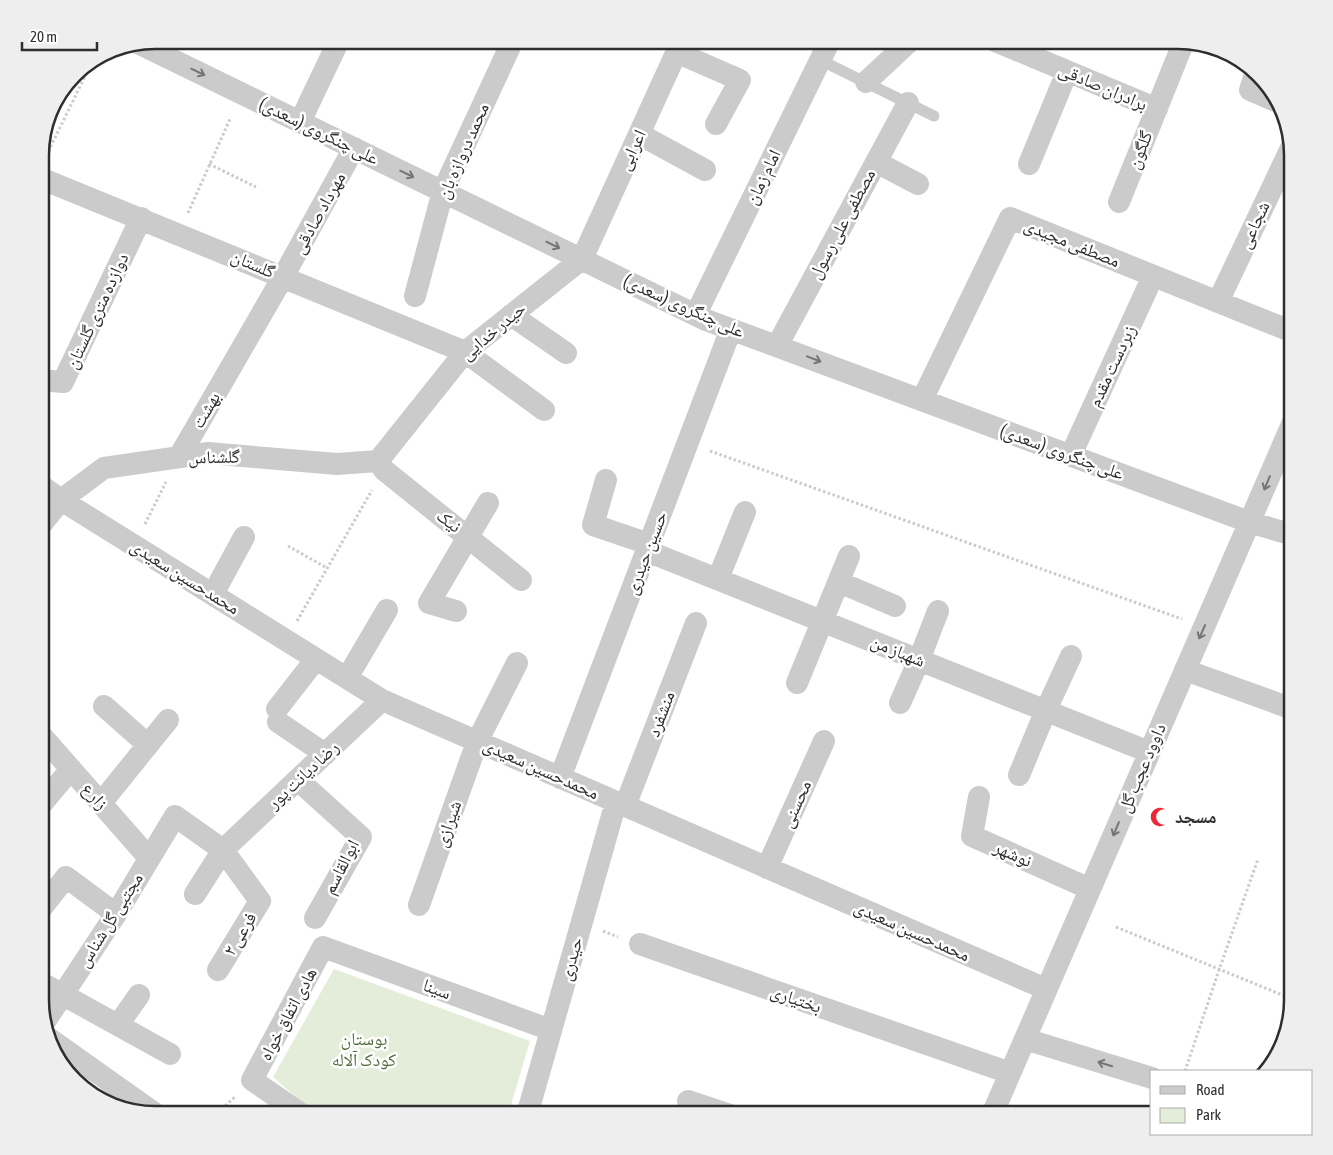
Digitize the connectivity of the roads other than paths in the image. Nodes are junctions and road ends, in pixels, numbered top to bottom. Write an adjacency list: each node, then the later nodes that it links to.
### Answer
1 (168, 49): 17 (street, علی چنگروی (سعدی), one-way to 17)
2 (335, 49): 17 (street)
3 (509, 49): 27 (street, محمد دروازه بان)
4 (678, 49): 19 (street, اعرابی)
5 (684, 49): 18 (street)
6 (901, 49): 12 (street)
7 (1014, 49): 10 (street, برادران صادقی)
8 (1181, 49): 15 (street, گلگون)
9 (825, 50): 12 (lane); 35 (street, امام زمان)
10 (1067, 72): 15 (street, برادران صادقی); 23 (street)
11 (1253, 80): 13 (street)
12 (866, 82): 14 (lane)
13 (1267, 97)
14 (908, 103): 16 (lane); 21 (street, مصطفی علی رسول)
15 (1157, 109): 28 (street, گلگون)
16 (934, 116)
17 (300, 122): 20 (street, علی چنگروی (سعدی))
18 (716, 124)
19 (639, 134): 24 (street); 30 (street, اعرابی)
20 (354, 148): 27 (street, علی چنگروی (سعدی), one-way to 27); 32 (street, مهرداد صادقی)
21 (876, 162): 26 (street); 39 (street, مصطفی علی رسول)
22 (1284, 163): 34 (street, شجاعی)
23 (1029, 164)
24 (706, 170)
25 (49, 172): 29 (street, گلستان)
26 (918, 184)
27 (443, 191): 30 (street, علی چنگروی (سعدی), one-way to 30); 33 (street, محمد دروازه بان)
28 (1119, 202)
29 (141, 218): 32 (street, گلستان); 42 (street, دوازده متری گلستان)
30 (582, 259): 35 (street, علی چنگروی (سعدی)); 36 (street, حیدر خدایی)
31 (1154, 276): 34 (street, مصطفی مجیدی); 43 (street, مصطفی مجیدی); 46 (street, زبردست مقدم)
32 (283, 277): 40 (street, گلستان); 47 (street, بهشت)
33 (415, 296)
34 (1218, 302): 37 (street, مصطفی مجیدی)
35 (696, 314): 38 (street, علی چنگروی (سعدی))
36 (511, 315): 40 (street, حیدر خدایی); 41 (street)
37 (1284, 328)
38 (731, 329): 39 (street, علی چنگروی (سعدی)); 59 (street, حسین حیدری)
39 (777, 346): 43 (street, علی چنگروی (سعدی), one-way to 43)
40 (465, 352): 44 (street, گلستان); 48 (street, حیدر خدایی)
41 (566, 353)
42 (49, 381)
43 (922, 400): 46 (street, علی چنگروی (سعدی))
44 (544, 410)
45 (1284, 443): 55 (street, داوود عجب گل, one-way to 55)
46 (1071, 455): 55 (street, علی چنگروی (سعدی))
47 (178, 457): 48 (street, گلشناس); 51 (street, گلشناس)
48 (381, 465): 57 (street, نیک)
49 (606, 480): 59 (street, شهباز من)
50 (49, 491): 51 (street, محمدحسین سعیدی)
51 (61, 500): 54 (street, گلشناس); 64 (street, محمدحسین سعیدی)
52 (488, 503): 57 (street)
53 (745, 512): 61 (street)
54 (49, 515)
55 (1250, 522): 56 (street, علی چنگروی (سعدی)); 75 (street, داوود عجب گل, one-way to 75)
56 (1284, 532)
57 (468, 536): 62 (street, نیک); 67 (street)
58 (244, 537): 64 (street)
59 (648, 548): 61 (street, شهباز من); 92 (street, حسین حیدری)
60 (850, 556): 63 (street)
61 (718, 579): 69 (street, شهباز من)
62 (521, 580)
63 (839, 582): 65 (street); 69 (street)
64 (213, 594): 72 (street, محمدحسین سعیدی)
65 (895, 606)
66 (387, 610): 76 (street)
67 (456, 611)
68 (938, 611): 73 (street)
69 (823, 621): 73 (street, شهباز من); 77 (street)
70 (696, 623): 97 (street, منشفرد)
71 (1071, 656): 82 (street)
72 (316, 659): 76 (street, محمدحسین سعیدی); 89 (street)
73 (920, 660): 79 (street); 82 (street, شهباز من)
74 (517, 663): 85 (street, شیرازی)
75 (1185, 670): 81 (street); 88 (street, داوود عجب گل)
76 (347, 678): 78 (street, محمدحسین سعیدی)
77 (797, 683)
78 (382, 700): 85 (street, محمدحسین سعیدی); 89 (street, رضا دیانت پور)
79 (900, 703)
80 (104, 706): 87 (street)
81 (1284, 706)
82 (1046, 710): 88 (street, شهباز من); 91 (street)
83 (168, 720): 87 (street)
84 (824, 741): 100 (street, محسنی)
85 (478, 742): 92 (street, محمدحسین سعیدی); 104 (street, شیرازی)
86 (49, 744): 90 (street, زارع)
87 (148, 745): 96 (street)
88 (1149, 752): 101 (street, داوود عجب گل, one-way to 101)
89 (325, 754): 93 (street, رضا دیانت پور)
90 (71, 770): 94 (street); 96 (street, زارع)
91 (1019, 775)
92 (560, 778): 97 (street, محمدحسین سعیدی)
93 (298, 780): 98 (street, رضا دیانت پور); 106 (street, ابوالقاسم)
94 (49, 796)
95 (979, 797): 101 (street, نوشهر)
96 (101, 804): 99 (street, زارع)
97 (621, 804): 100 (street, محمدحسین سعیدی); 116 (street, حیدری)
98 (222, 850): 99 (street, مجتبی گل شناس); 102 (street, رضا دیانت پور); 109 (street, فرعی ۲)
99 (149, 858): 105 (street, مجتبی گل شناس)
100 (767, 868): 111 (street, محمدحسین سعیدی)
101 (1090, 888): 111 (street, داوود عجب گل)
102 (195, 894)
103 (49, 899): 105 (street)
104 (420, 906)
105 (116, 914): 112 (street, مجتبی گل شناس)
106 (315, 918)
107 (640, 944): 120 (street, بختیاری)
108 (323, 947): 116 (street, سینا); 124 (street, هادی اتفاق خواه)
109 (218, 970)
110 (49, 987): 112 (street)
111 (1046, 989): 117 (street, داوود عجب گل)
112 (63, 994): 114 (street, مجتبی گل شناس); 115 (street)
113 (139, 996): 115 (street)
114 (50, 1014)
115 (118, 1025): 119 (street)
116 (551, 1030): 125 (street, حیدری)
117 (1025, 1038): 120 (street, داوود عجب گل); 121 (street, one-way to 117)
118 (59, 1046): 123 (street)
119 (170, 1054)
120 (1010, 1073): 127 (street, داوود عجب گل)
121 (1150, 1077)
122 (688, 1101): 126 (street)
123 (143, 1105)
124 (291, 1106)
125 (530, 1106)
126 (703, 1106)
127 (996, 1106)

